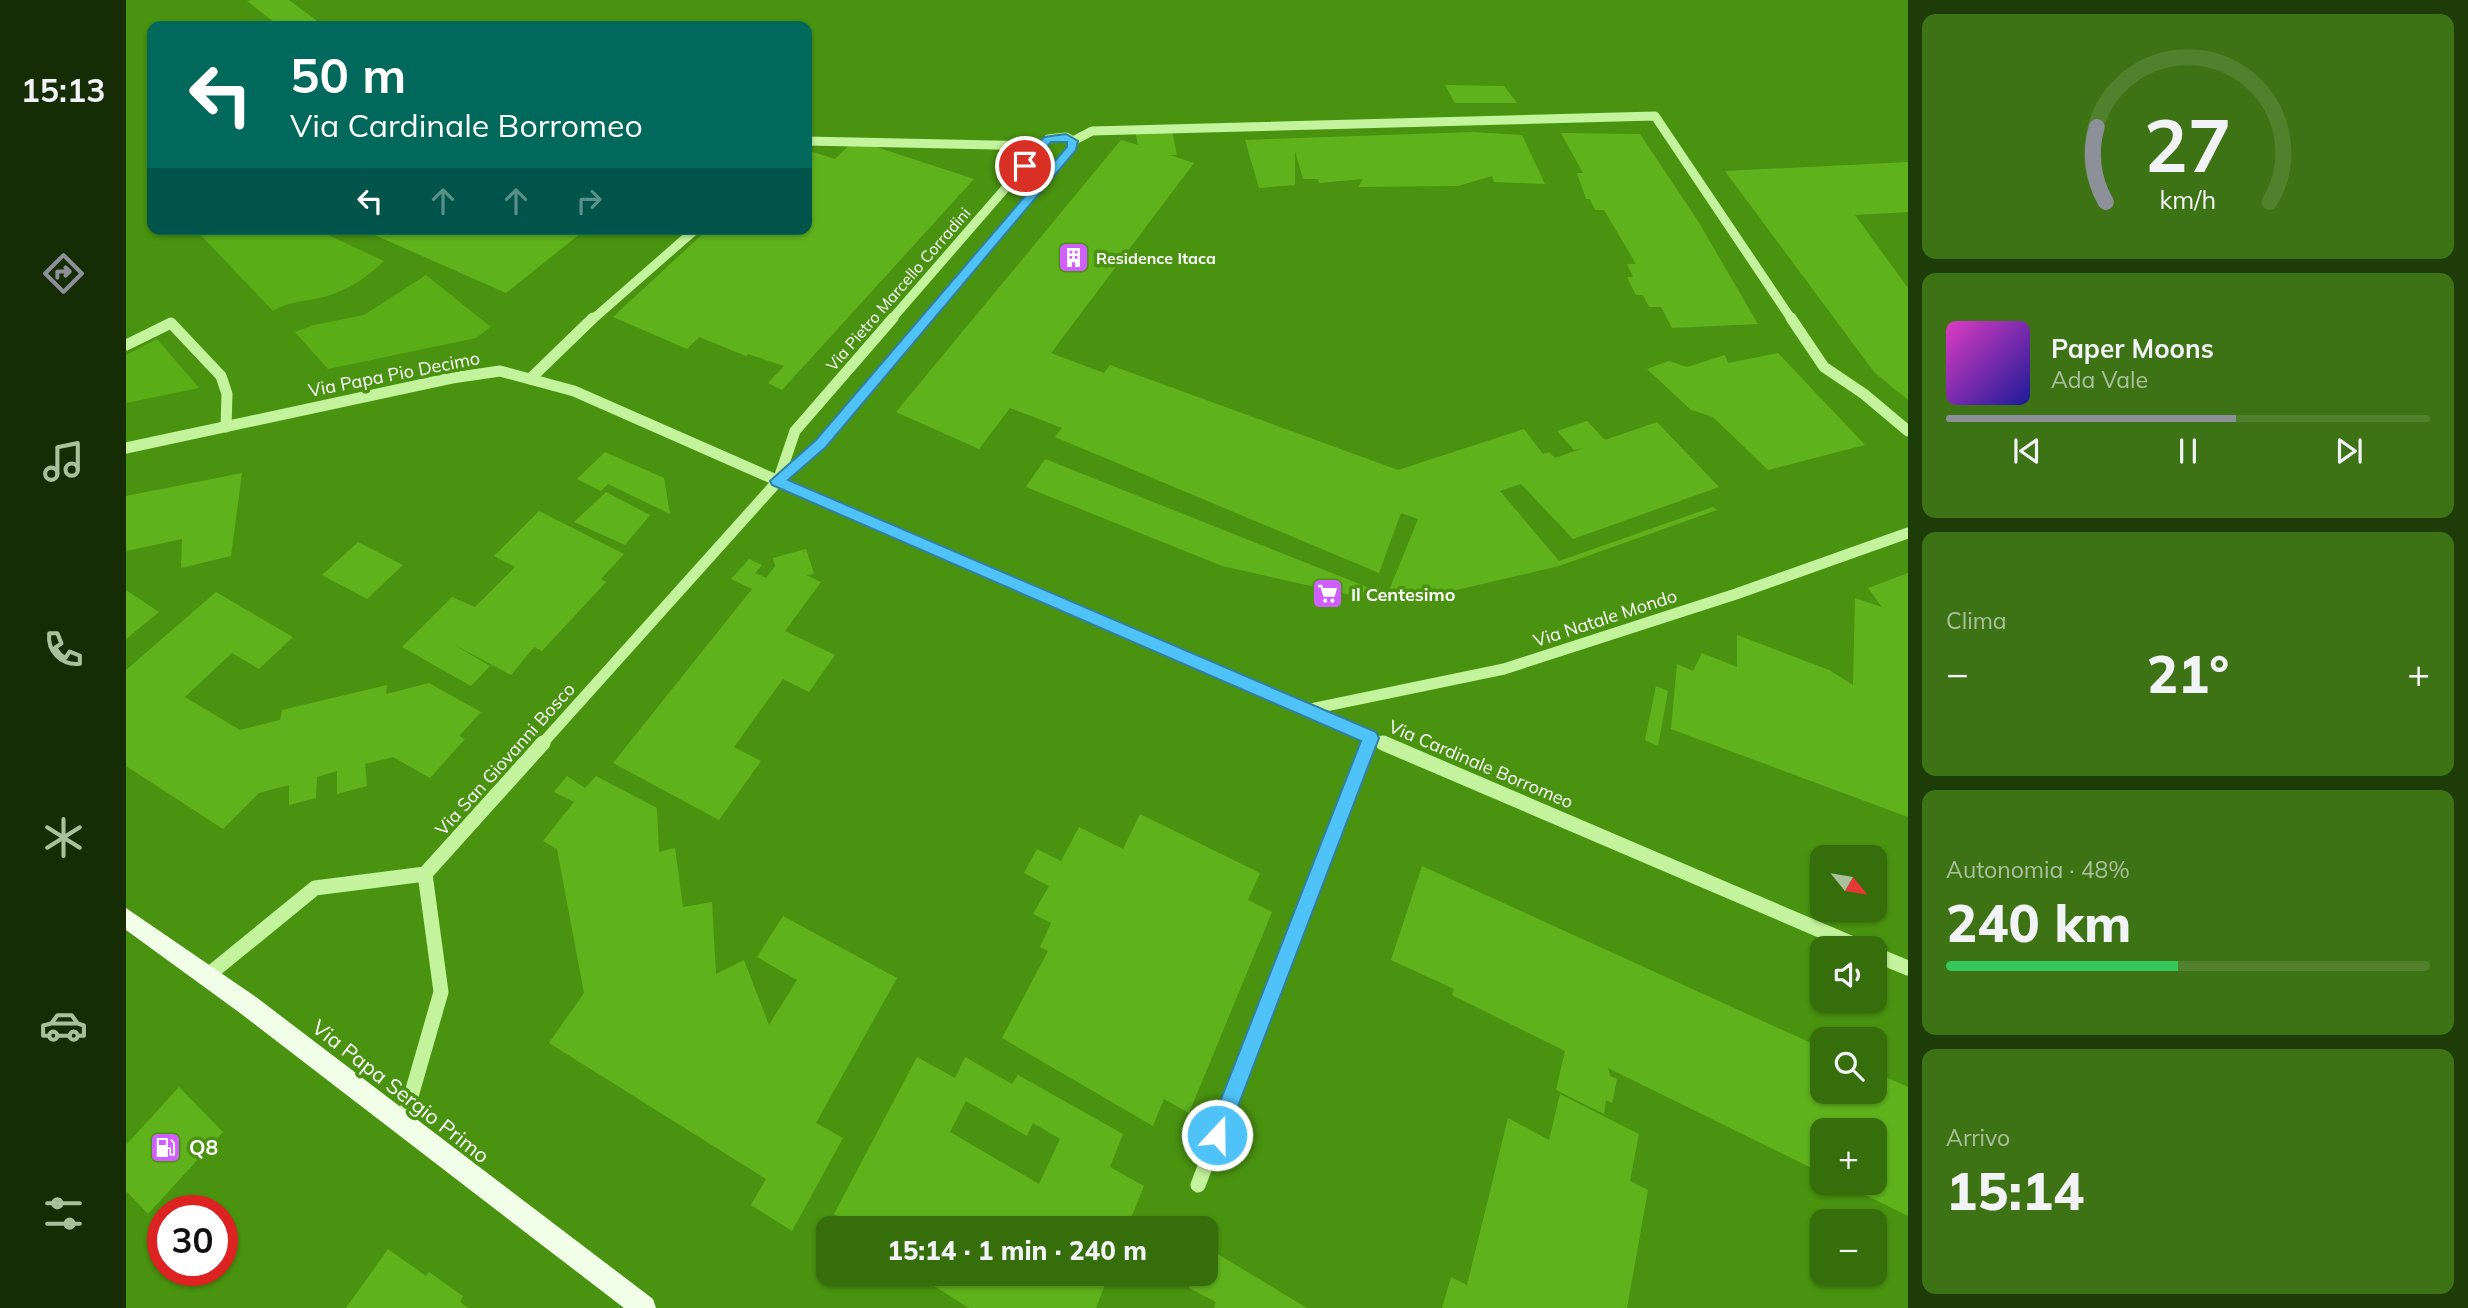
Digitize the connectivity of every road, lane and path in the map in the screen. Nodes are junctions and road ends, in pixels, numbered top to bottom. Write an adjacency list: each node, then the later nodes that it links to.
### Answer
1 (812, 141): 3 (street)
2 (1073, 141): 3 (street); 8 (street); 10 (street)
3 (1042, 146): 10 (street, Via Pietro Marcello Corradini)
4 (689, 235): 6 (street)
5 (126, 345): 7 (street)
6 (530, 379): 7 (street, Via Papa Pio Decimo); 10 (street, Via Papa Pio Decimo)
7 (226, 427): 9 (street, Via Papa Pio Decimo)
8 (1908, 431)
9 (126, 448)
10 (778, 481): 12 (street, Via Cardinale Borromeo); 14 (street, Via San Giovanni Bosco)
11 (1908, 533): 12 (street, Via Natale Mondo)
12 (1306, 710): 13 (street, Via Cardinale Borromeo)
13 (1370, 738): 16 (street, Via Cardinale Borromeo); 21 (street)
14 (425, 874): 19 (street); 20 (street)
15 (126, 918): 19 (main road, Via Papa Sergio Primo)
16 (1834, 936)
17 (1887, 959): 18 (street)
18 (1908, 968)
19 (207, 976): 20 (main road, Via Papa Sergio Primo)
20 (402, 1124): 22 (main road, Via Papa Sergio Primo)
21 (1198, 1185)
22 (643, 1308)

